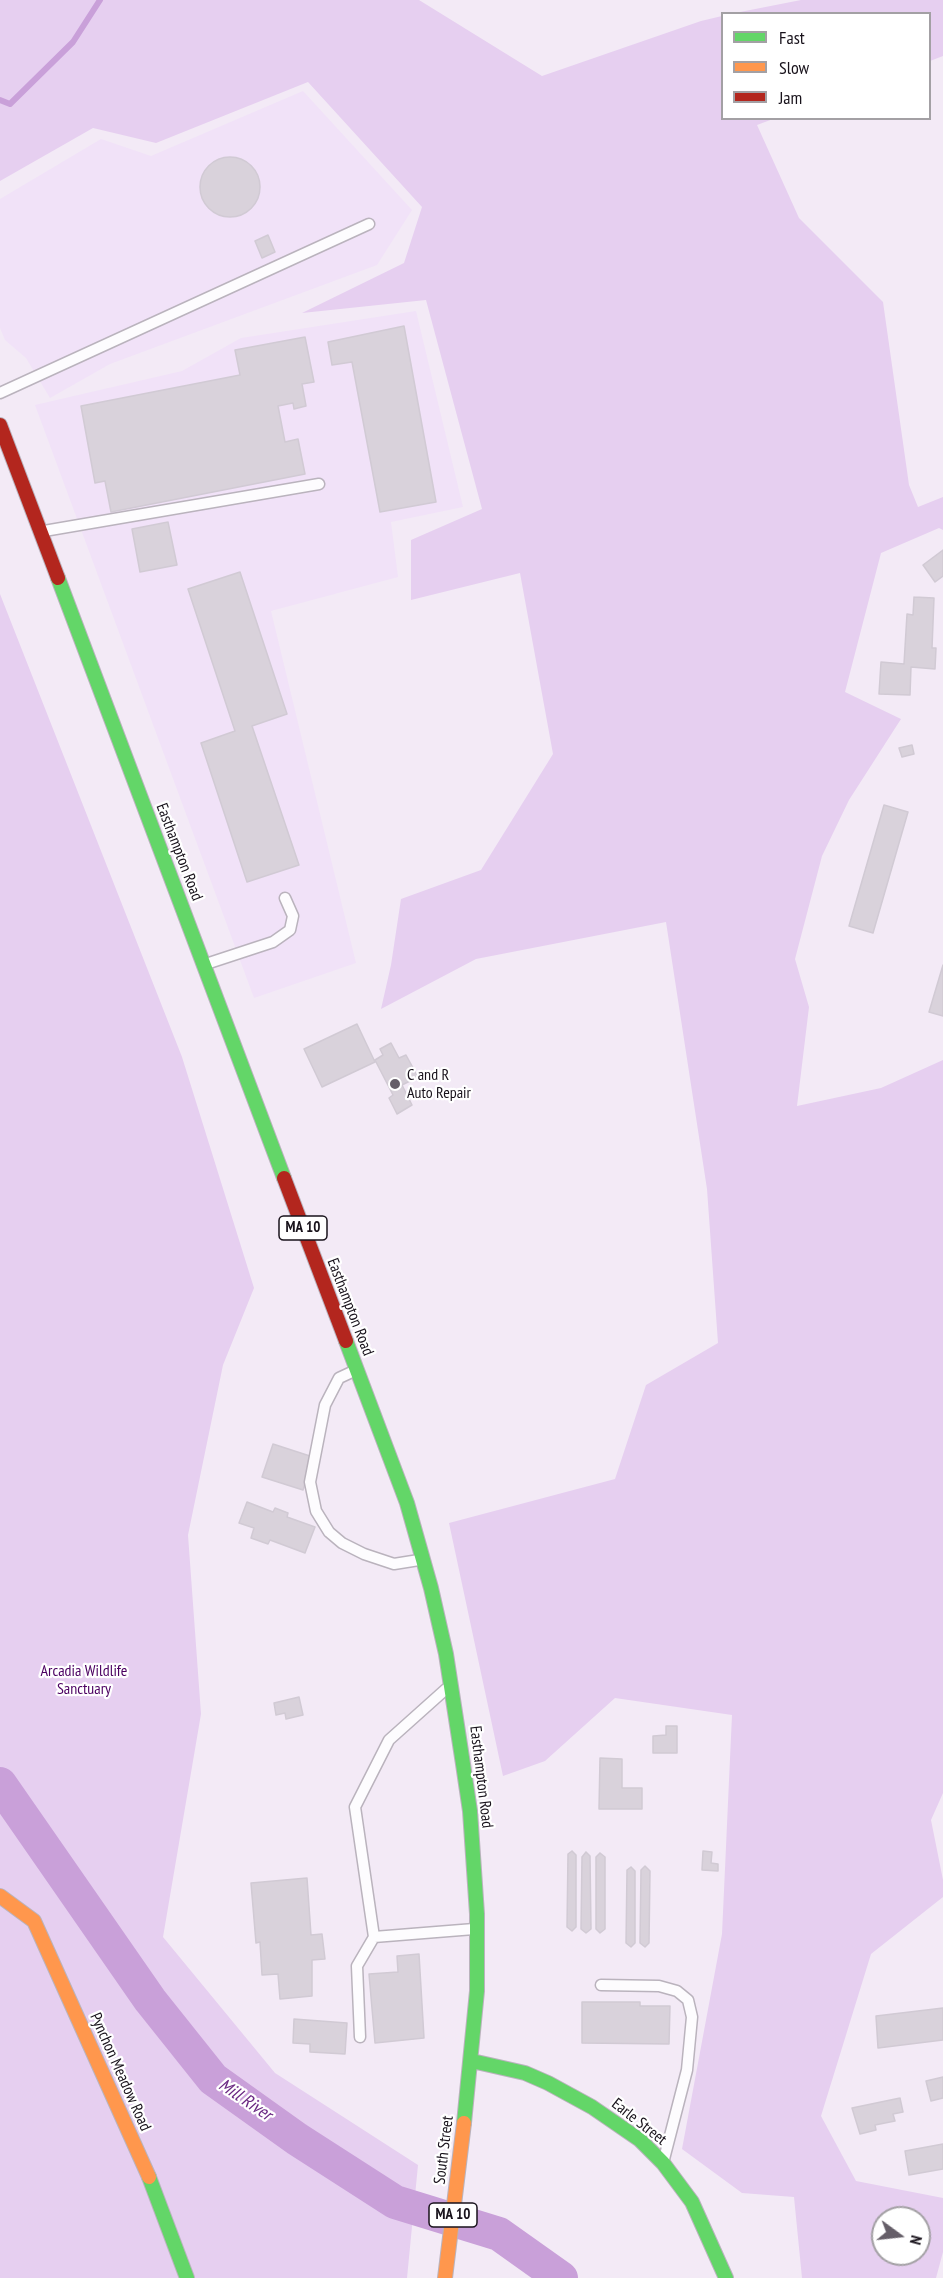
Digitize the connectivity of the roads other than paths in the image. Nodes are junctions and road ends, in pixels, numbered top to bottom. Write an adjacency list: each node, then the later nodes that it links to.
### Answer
1 (369, 224): 2 (lane)
2 (0, 393)
3 (0, 425): 5 (main road, Easthampton Road / MA 10)
4 (319, 484): 5 (lane)
5 (41, 532): 7 (main road, Easthampton Road / MA 10)
6 (285, 898): 7 (lane)
7 (204, 964): 8 (main road, Easthampton Road / MA 10)
8 (357, 1370): 9 (main road, Easthampton Road / MA 10); 9 (lane)
9 (423, 1559): 10 (main road, Easthampton Road / MA 10)
10 (451, 1685): 12 (main road, Easthampton Road / MA 10); 13 (lane)
11 (0, 1896): 18 (main road, Pynchon Meadow Road)
12 (477, 1929): 13 (lane); 16 (main road, Easthampton Road / MA 10)
13 (374, 1937): 15 (lane)
14 (601, 1985): 17 (lane)
15 (360, 2037)
16 (472, 2061): 17 (main road, Earle Street); 19 (main road, South Street / MA 10)
17 (663, 2163): 20 (main road, Earle Street)
18 (187, 2278)
19 (445, 2278)
20 (726, 2278)

